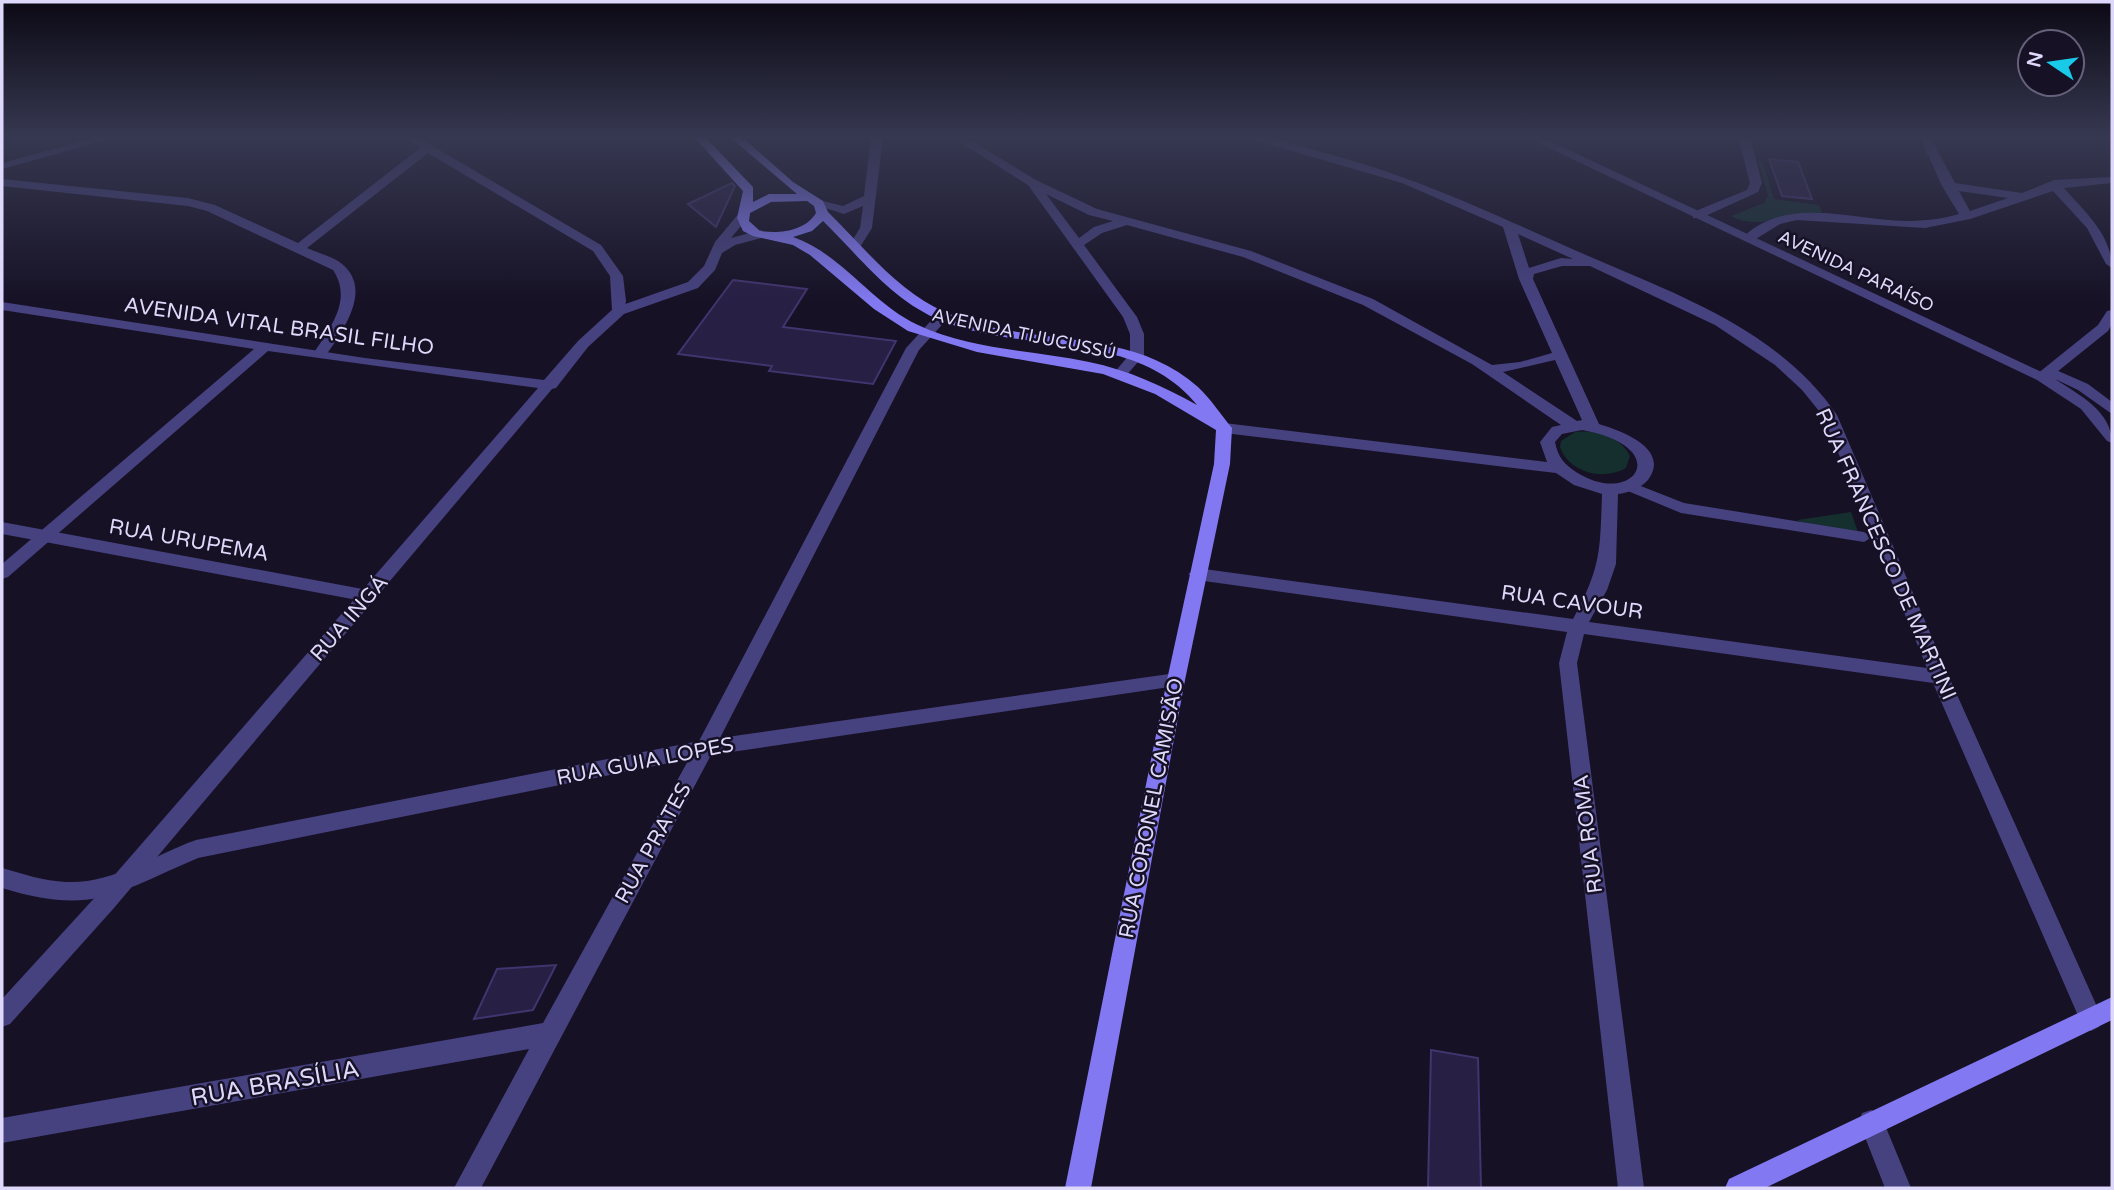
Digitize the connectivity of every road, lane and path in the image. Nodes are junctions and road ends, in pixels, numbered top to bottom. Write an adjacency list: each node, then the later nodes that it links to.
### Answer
1 (95, 193): 32 (street)
2 (370, 193): 32 (street)
3 (503, 193): 38 (street)
4 (749, 193): 22 (main road)
5 (800, 193): 18 (main road, AVENIDA TIJUCUSSÚ)
6 (870, 193): 19 (street)
7 (1040, 193): 31 (street)
8 (1053, 193): 25 (street)
9 (1432, 193): 26 (street, RUA FRANCESCO DE MARTINI)
10 (1649, 193): 23 (street, AVENIDA PARAÍSO)
11 (1672, 193): 21 (street, AVENIDA PARAÍSO)
12 (1751, 193): 21 (street)
13 (1952, 193): 24 (street)
14 (1998, 193): 17 (street)
15 (2032, 193): 17 (street)
16 (2061, 193): 35 (street)
17 (2024, 196): 24 (street)
18 (806, 198): 20 (main road, AVENIDA TIJUCUSSÚ); 22 (main road, AVENIDA TIJUCUSSÚ)
19 (869, 198): 20 (street); 30 (street)
20 (820, 209): 28 (main road, AVENIDA TIJUCUSSÚ); 30 (main road, AVENIDA TIJUCUSSÚ)
21 (1711, 210): 23 (street); 29 (street, AVENIDA PARAÍSO)
22 (745, 212): 27 (main road); 33 (street, RUA INGÁ)
23 (1697, 215): 29 (street, AVENIDA PARAÍSO)
24 (1966, 216): 29 (street)
25 (1126, 222): 31 (street); 46 (street)
26 (1509, 225): 34 (street, RUA FRANCESCO DE MARTINI); 36 (street)
27 (761, 234): 28 (main road, AVENIDA TIJUCUSSÚ); 33 (street, RUA INGÁ)
28 (778, 236): 41 (main road, AVENIDA TIJUCUSSÚ)
29 (1752, 236): 48 (street, AVENIDA PARAÍSO)
30 (856, 244): 40 (main road, AVENIDA TIJUCUSSÚ)
31 (1078, 244): 44 (street)
32 (301, 247): 43 (street)
33 (717, 253): 38 (street, RUA INGÁ)
34 (1596, 264): 36 (street); 65 (street, RUA FRANCESCO DE MARTINI)
35 (2112, 264)
36 (1526, 279): 45 (street)
37 (2, 306): 42 (street, AVENIDA VITAL BRASIL FILHO)
38 (619, 311): 49 (street, RUA INGÁ)
39 (2112, 314): 48 (street)
40 (943, 316): 41 (street, RUA PRATES); 44 (main road, AVENIDA TIJUCUSSÚ)
41 (927, 334): 47 (main road, AVENIDA TIJUCUSSÚ); 67 (street, RUA PRATES)
42 (266, 346): 43 (street, AVENIDA VITAL BRASIL FILHO); 59 (street)
43 (320, 354): 49 (street, AVENIDA VITAL BRASIL FILHO)
44 (1137, 355): 47 (street); 53 (main road, AVENIDA TIJUCUSSÚ)
45 (1559, 355): 46 (street); 52 (street)
46 (1490, 369): 51 (street)
47 (1120, 374): 53 (main road, AVENIDA TIJUCUSSÚ)
48 (2046, 374): 50 (street, AVENIDA PARAÍSO); 54 (street, AVENIDA PARAÍSO)
49 (551, 385): 63 (street, RUA INGÁ)
50 (2112, 409)
51 (1573, 426): 52 (street); 55 (street)
52 (1592, 426): 56 (street)
53 (1224, 428): 55 (street); 62 (main road, RUA CORONEL CAMISÃO)
54 (2112, 438)
55 (1556, 468): 57 (street)
56 (1628, 486): 57 (street); 60 (lane)
57 (1610, 488): 64 (street, RUA ROMA)
58 (2, 528): 59 (street, RUA URUPEMA)
59 (44, 537): 61 (street); 63 (street, RUA URUPEMA)
60 (1864, 537)
61 (2, 573)
62 (1197, 574): 64 (street, RUA CAVOUR); 66 (main road, RUA CORONEL CAMISÃO)
63 (368, 596): 69 (street, RUA INGÁ)
64 (1579, 625): 65 (street, RUA CAVOUR); 77 (street, RUA ROMA)
65 (1940, 677): 70 (street, RUA FRANCESCO DE MARTINI)
66 (1176, 680): 67 (street, RUA GUIA LOPES); 76 (main road, RUA CORONEL CAMISÃO)
67 (705, 748): 69 (street, RUA GUIA LOPES); 72 (street, RUA PRATES)
68 (2, 878): 69 (street, RUA GUIA LOPES)
69 (122, 881): 71 (street, RUA INGÁ)
70 (2102, 1014): 73 (main road)
71 (2, 1016)
72 (549, 1034): 74 (street, RUA BRASÍLIA); 75 (street, RUA PRATES)
73 (1871, 1122): 78 (main road); 79 (street)
74 (2, 1131)
75 (467, 1188)
76 (1078, 1188)
77 (1631, 1188)
78 (1738, 1188)
79 (1898, 1188)

